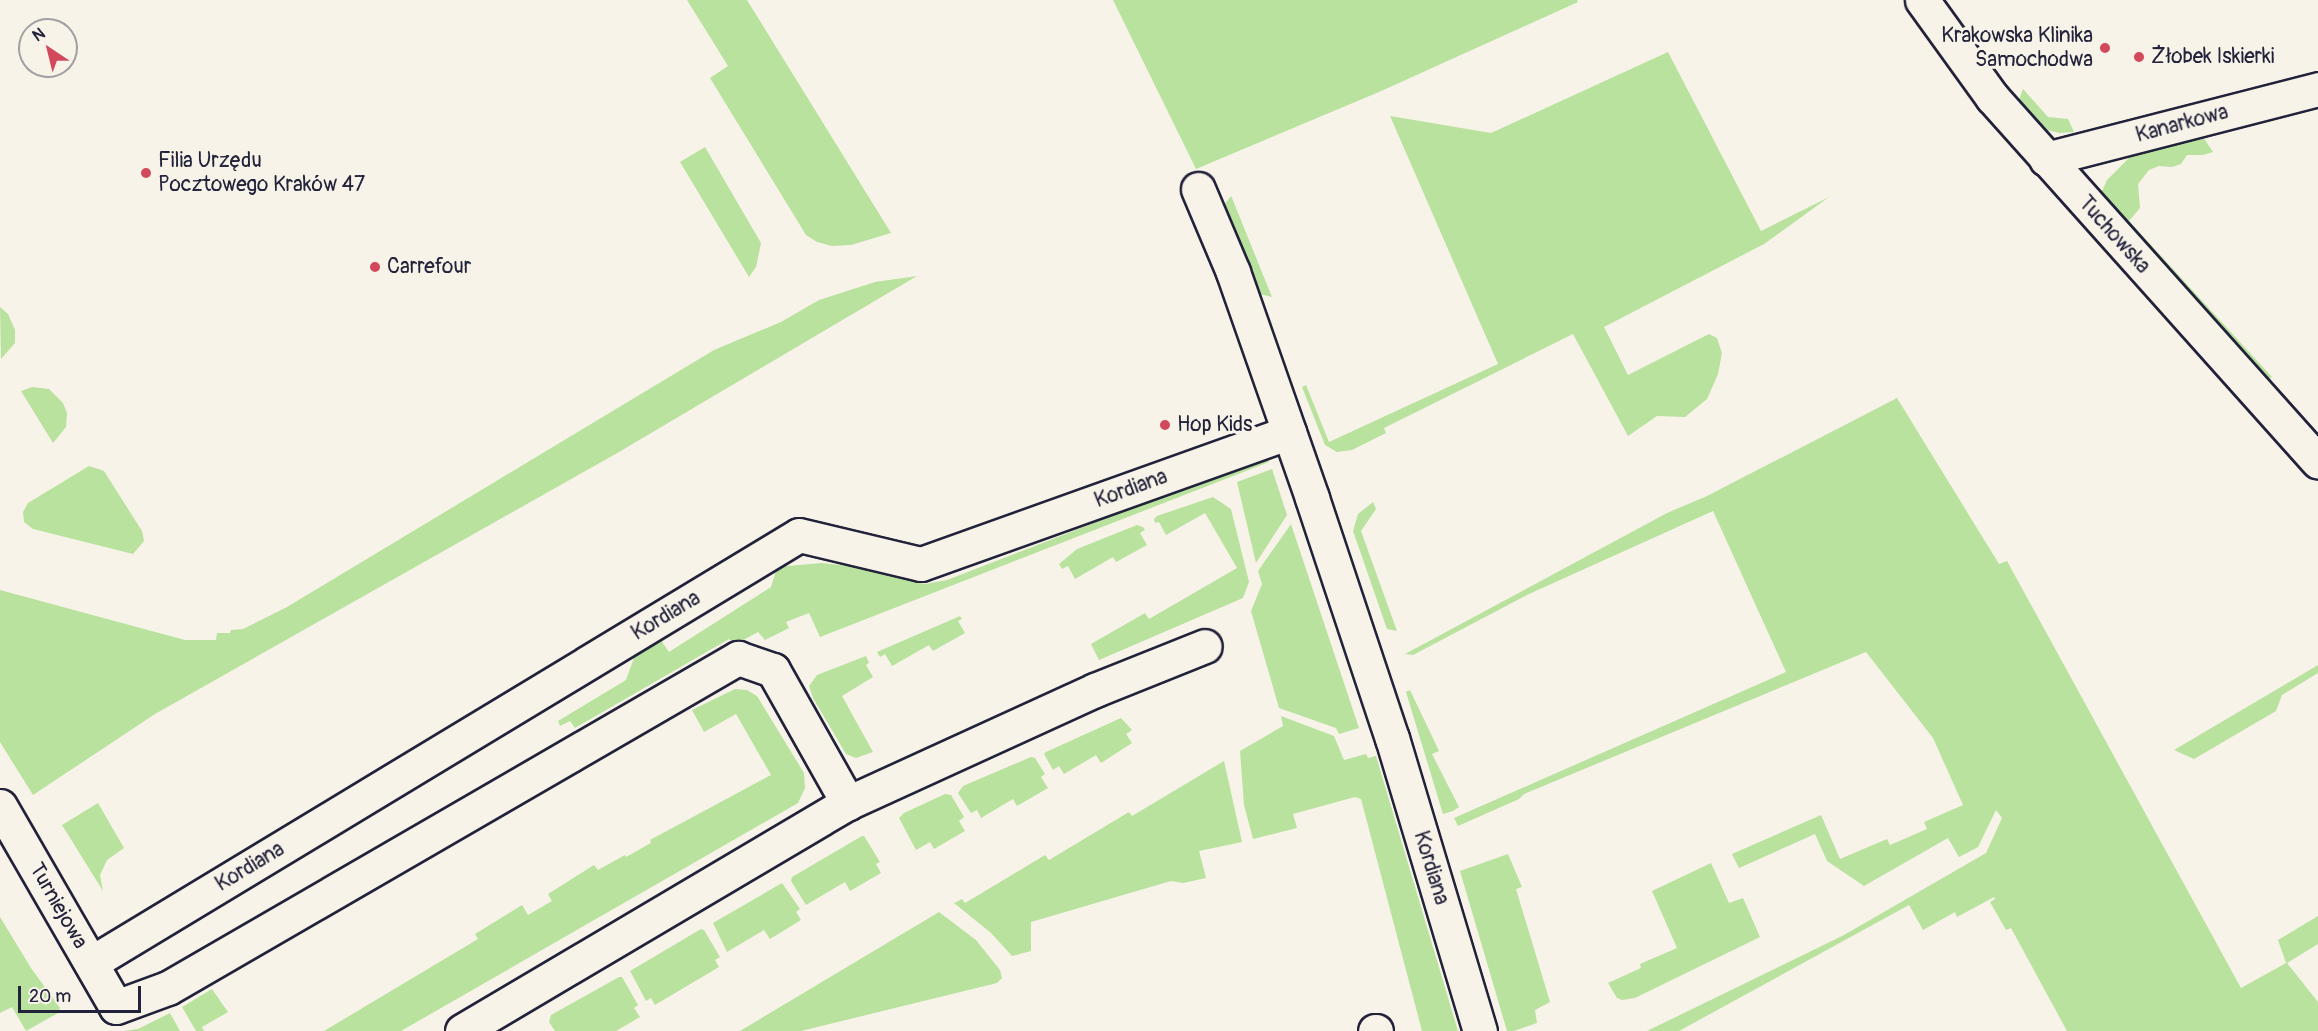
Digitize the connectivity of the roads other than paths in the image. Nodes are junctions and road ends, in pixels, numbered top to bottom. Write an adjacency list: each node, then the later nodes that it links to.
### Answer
1 (1922, 0): 3 (street, Tuchowska)
2 (2318, 89): 3 (street, Kanarkowa)
3 (2046, 159): 6 (street, Tuchowska)
4 (1198, 189): 5 (street, Kordiana)
5 (1289, 432): 10 (street, Kordiana); 12 (street, Kordiana)
6 (2318, 461)
7 (1205, 646): 8 (street)
8 (849, 803): 10 (street, Turniejowa); 11 (street)
9 (0, 806): 10 (street, Turniejowa)
10 (91, 963)
11 (462, 1031)
12 (1480, 1031)

